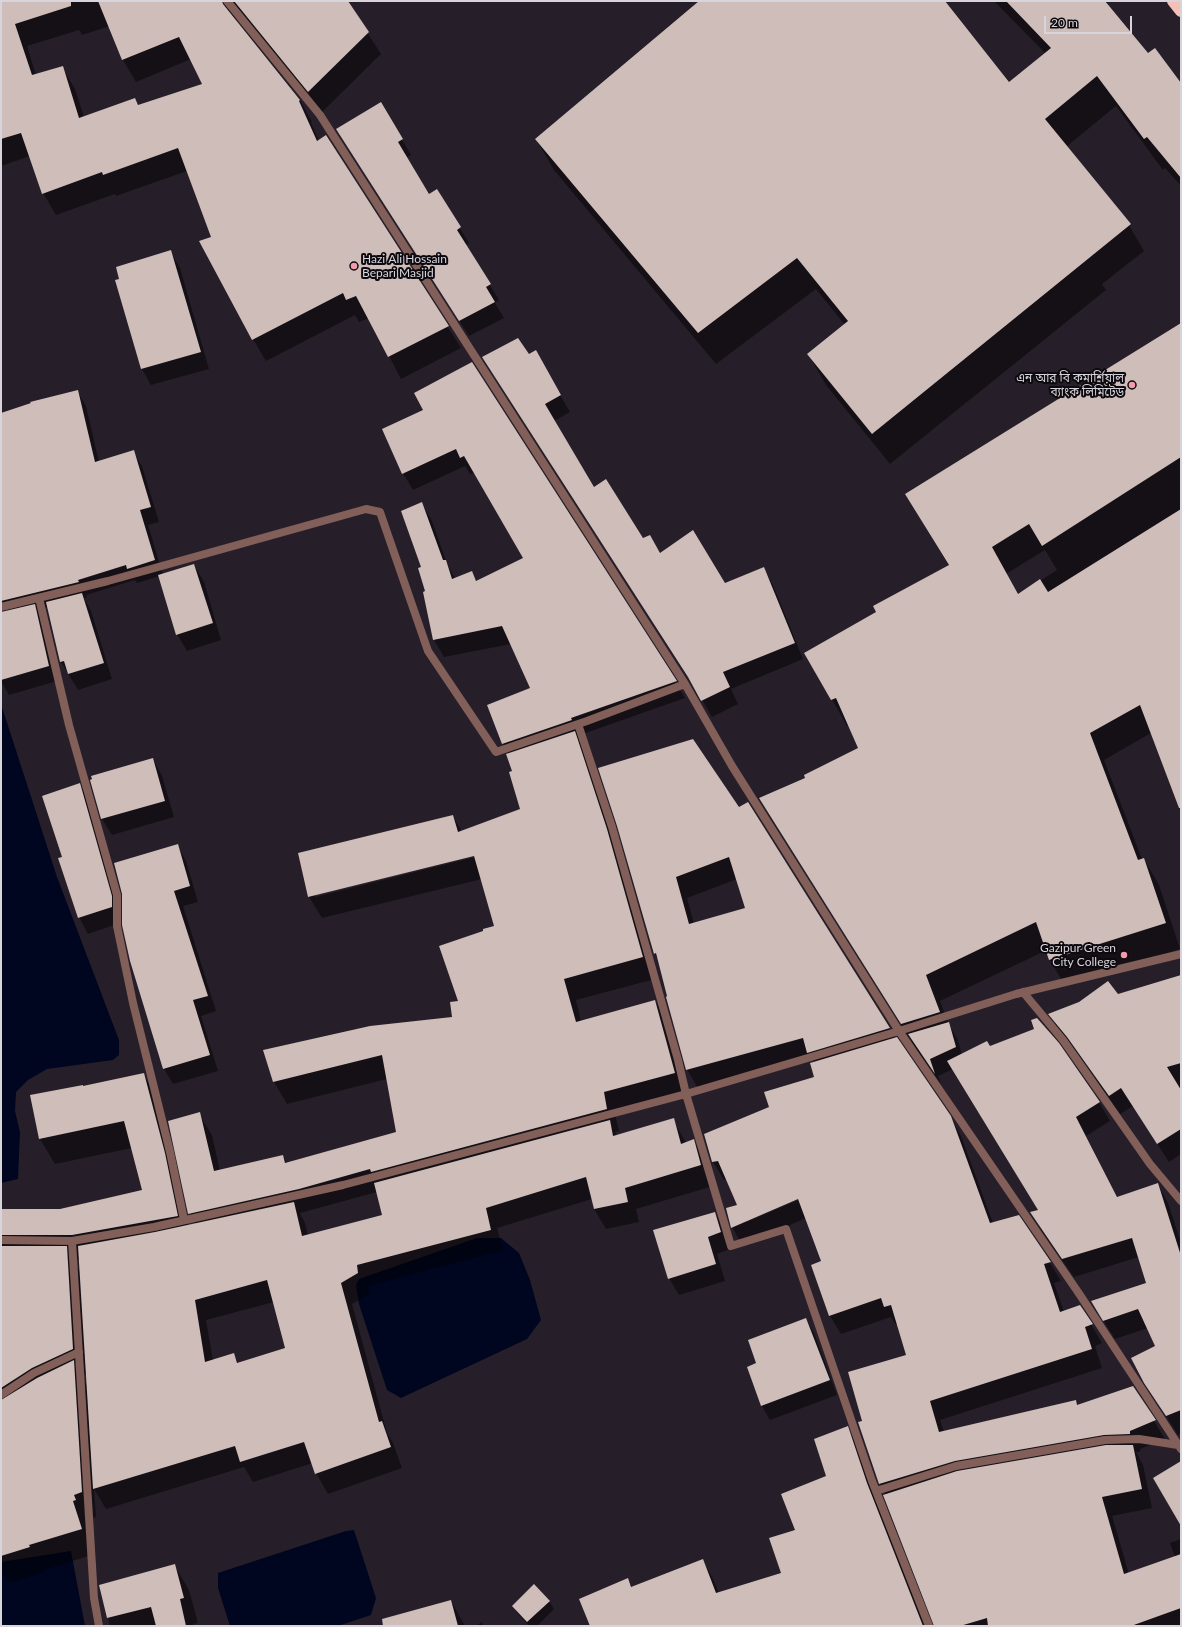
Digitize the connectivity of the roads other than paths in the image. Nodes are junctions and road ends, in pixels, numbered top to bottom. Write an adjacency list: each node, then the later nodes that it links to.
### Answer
1 (227, 1): 6 (street)
2 (1173, 1): 3 (highway)
3 (1181, 11)
4 (38, 598): 5 (street); 7 (street); 13 (street)
5 (1, 607)
6 (685, 684): 7 (street); 10 (street)
7 (578, 724): 11 (street)
8 (1181, 954): 9 (street)
9 (1023, 992): 10 (street); 12 (street)
10 (899, 1031): 11 (street); 18 (street)
11 (686, 1094): 13 (street); 19 (street)
12 (1181, 1201)
13 (184, 1220): 15 (street)
14 (1, 1240): 15 (street)
15 (72, 1241): 16 (street)
16 (79, 1352): 17 (street); 20 (street)
17 (1, 1395)
18 (1180, 1447): 19 (street)
19 (876, 1491): 21 (street)
20 (100, 1626)
21 (930, 1626)

